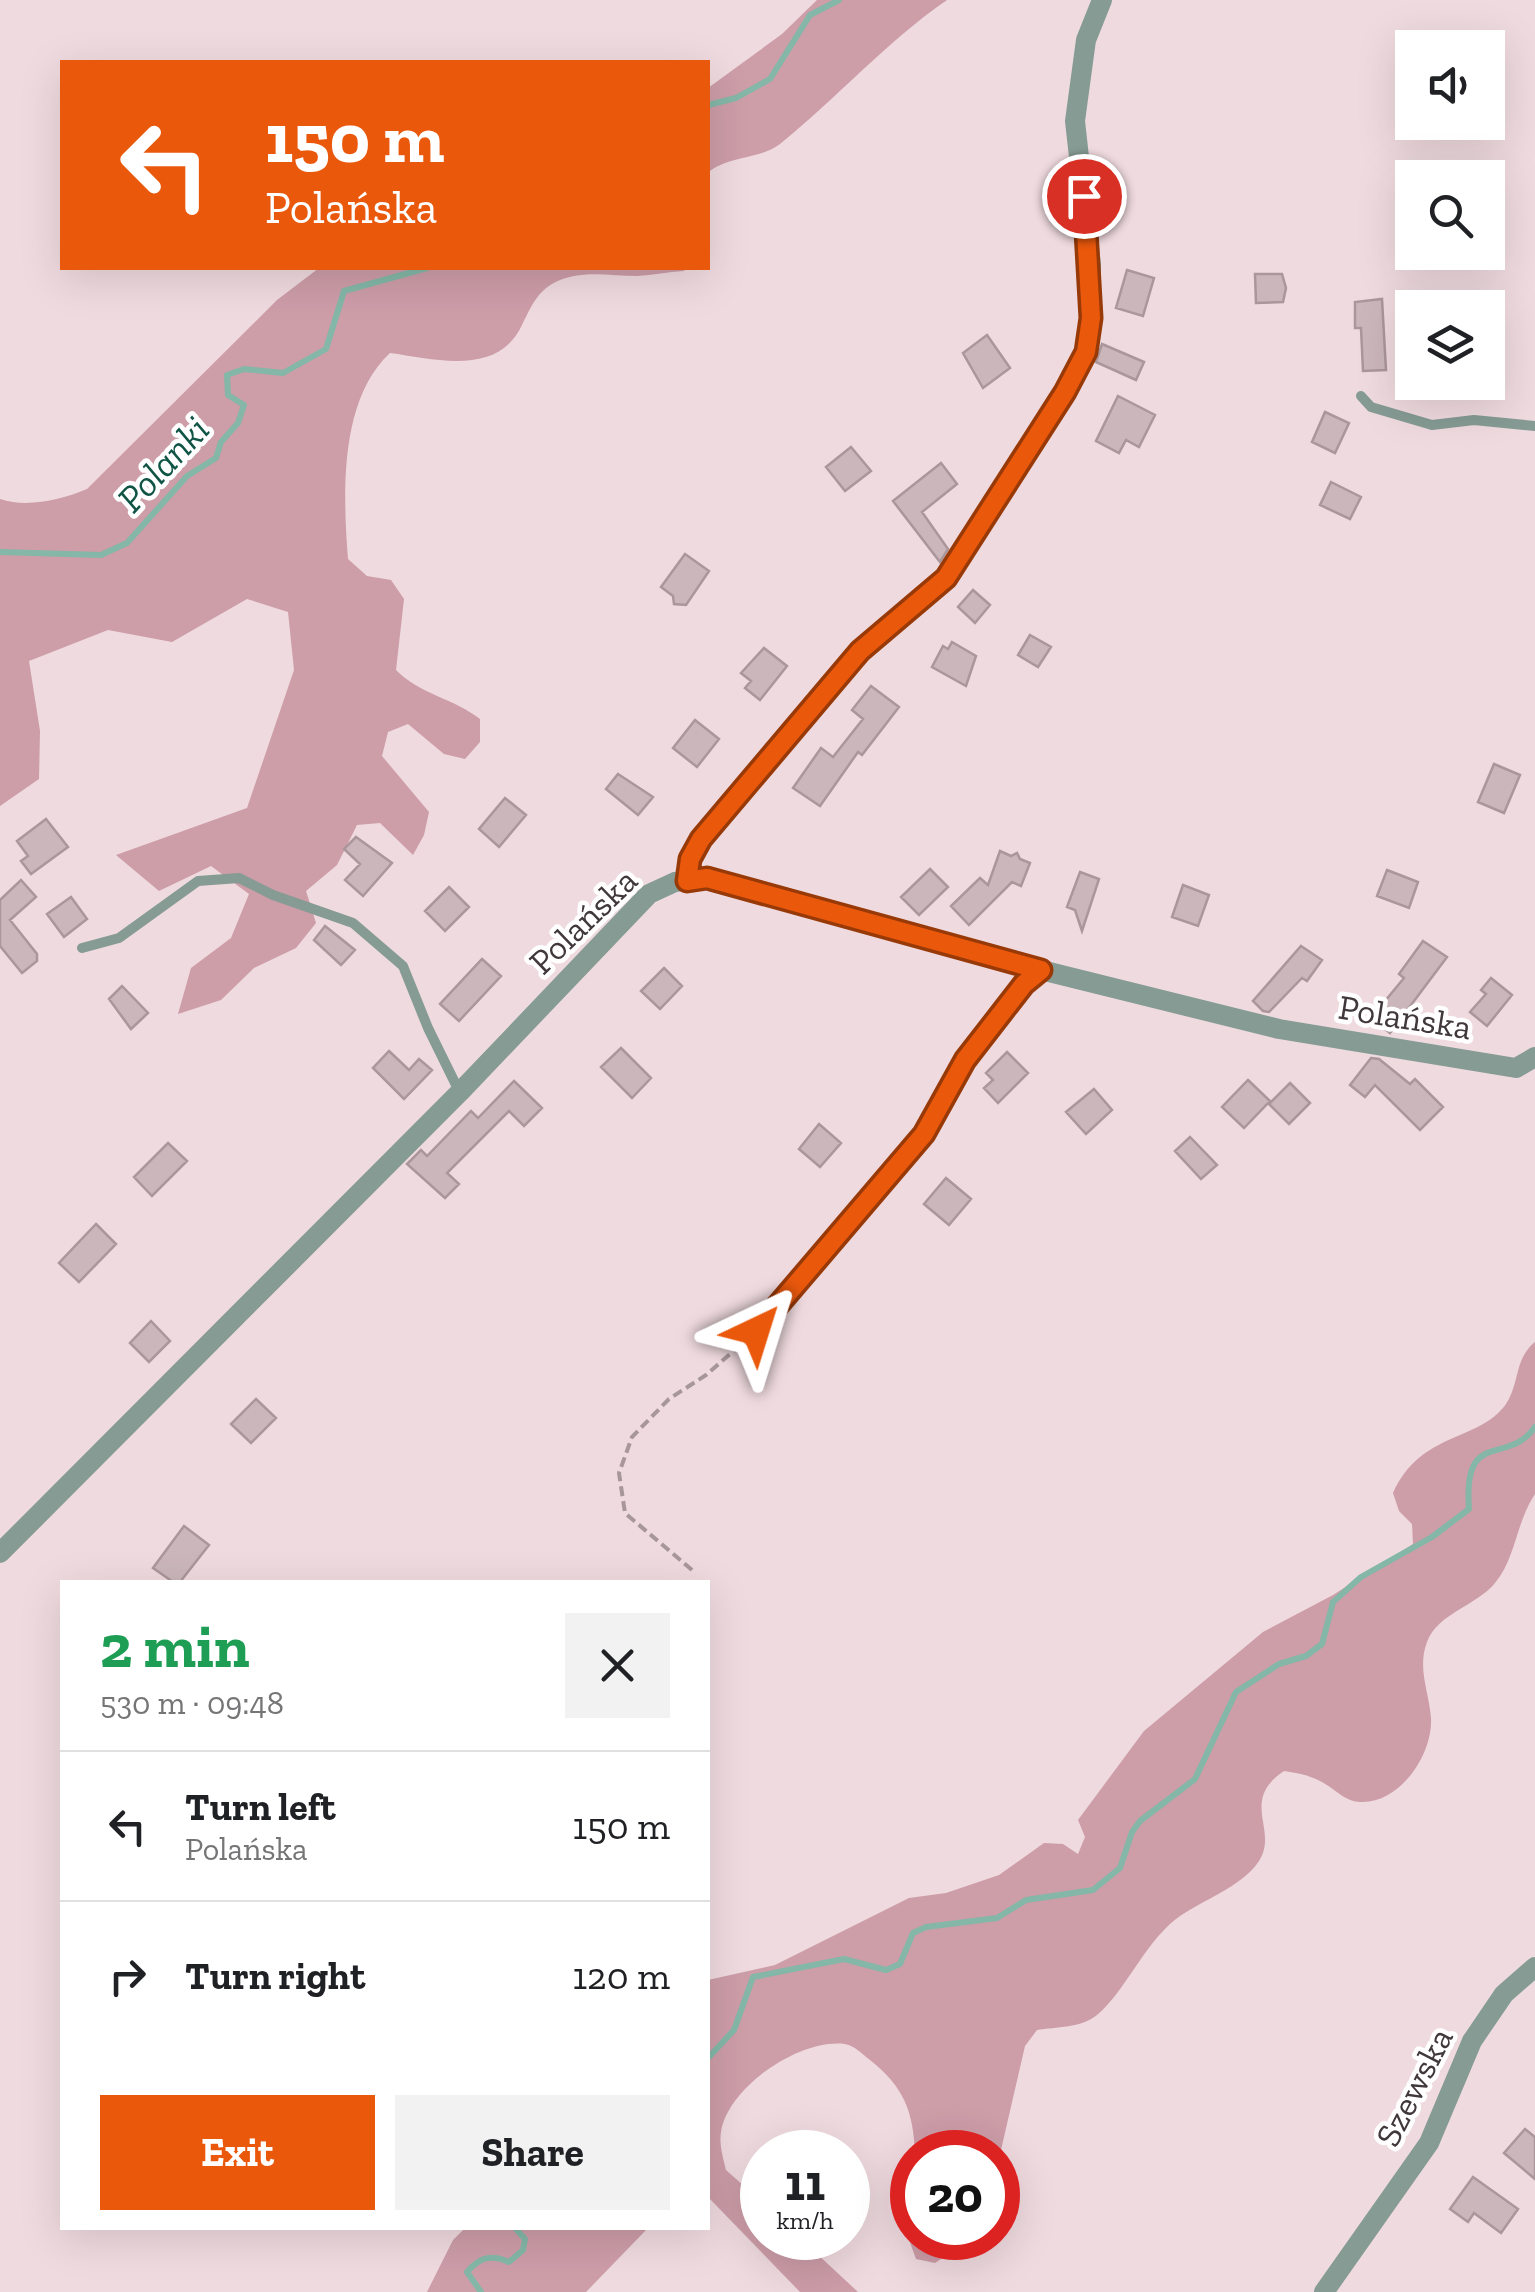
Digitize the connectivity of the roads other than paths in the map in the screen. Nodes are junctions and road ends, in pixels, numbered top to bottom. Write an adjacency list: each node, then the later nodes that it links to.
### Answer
1 (1102, 0): 4 (street)
2 (1361, 396): 3 (lane)
3 (1535, 426)
4 (687, 881): 6 (street, Polańska); 8 (street, Polańska)
5 (82, 948): 8 (lane)
6 (1041, 970): 7 (street, Polańska); 9 (lane)
7 (1535, 1057)
8 (460, 1092): 10 (street, Polańska)
9 (756, 1331)
10 (0, 1553)
11 (1535, 1967): 12 (street, Szewska)
12 (1324, 2292)

